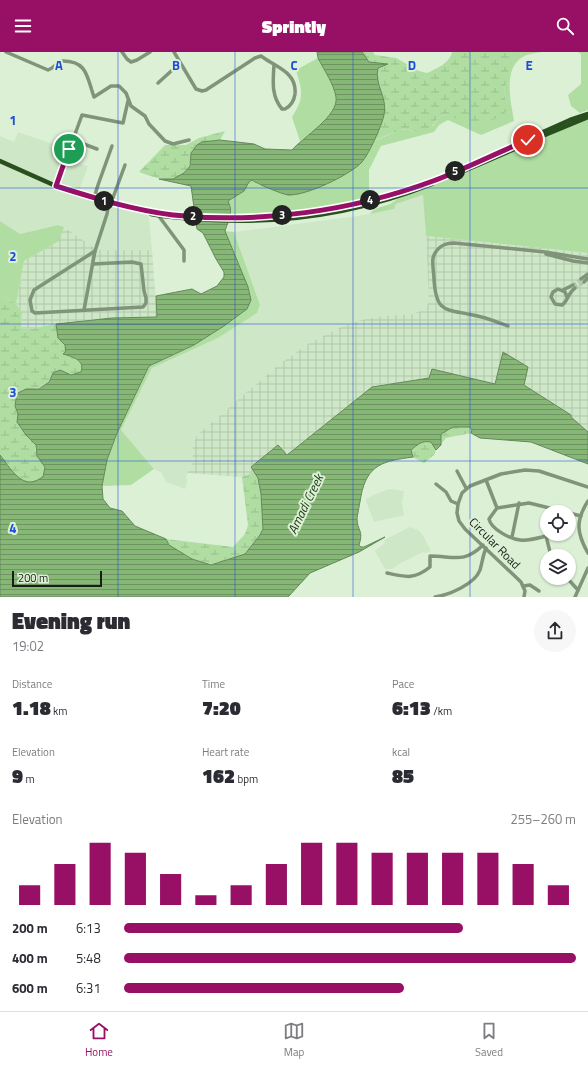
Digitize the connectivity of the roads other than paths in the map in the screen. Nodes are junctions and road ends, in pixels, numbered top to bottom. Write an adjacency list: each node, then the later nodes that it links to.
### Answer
1 (6, 52): 5 (street)
2 (122, 52): 3 (street)
3 (150, 52)
4 (174, 52): 6 (street)
5 (15, 54): 9 (street)
6 (180, 63): 7 (street); 8 (street)
7 (274, 65): 7 (street)
8 (158, 83)
9 (128, 101): 12 (street); 13 (street)
10 (588, 114): 24 (main road)
11 (588, 117): 24 (main road)
12 (73, 140): 15 (street); 18 (street)
13 (189, 140)
14 (112, 146): 19 (street)
15 (97, 149)
16 (0, 161): 18 (main road)
17 (125, 165): 20 (street)
18 (56, 186): 19 (main road)
19 (94, 198): 20 (main road)
20 (110, 202): 21 (main road); 25 (street)
21 (138, 209): 22 (main road); 23 (main road)
22 (158, 215): 23 (main road); 28 (street)
23 (178, 217): 24 (main road)
24 (246, 220)
25 (95, 251): 30 (street); 35 (street)
26 (540, 252): 27 (street); 29 (street); 36 (street)
27 (588, 259)
28 (184, 261)
29 (588, 263)
30 (93, 264): 35 (street); 35 (street)
31 (588, 274): 32 (street)
32 (588, 278)
33 (563, 290): 34 (street); 34 (street); 34 (street)
34 (567, 297)
35 (84, 310)
36 (508, 326)
37 (457, 472): 41 (street)
38 (486, 480): 40 (street); 41 (street); 46 (street)
39 (436, 484): 44 (street)
40 (588, 487)
41 (466, 488): 44 (street)
42 (588, 501): 48 (street)
43 (519, 503): 45 (street); 46 (street); 49 (street)
44 (458, 504): 51 (street, Circular Road)
45 (541, 505)
46 (497, 508): 49 (street)
47 (576, 514): 48 (street)
48 (581, 516): 52 (street)
49 (512, 537): 50 (street)
50 (540, 537)
51 (484, 547): 54 (street); 56 (street, Circular Road); 59 (street)
52 (588, 553)
53 (588, 568): 57 (street)
54 (387, 573)
55 (573, 585): 57 (street)
56 (523, 586): 58 (street); 60 (street, Circular Road)
57 (578, 590): 61 (street)
58 (539, 591)
59 (435, 597)
60 (524, 597)
61 (575, 597)

